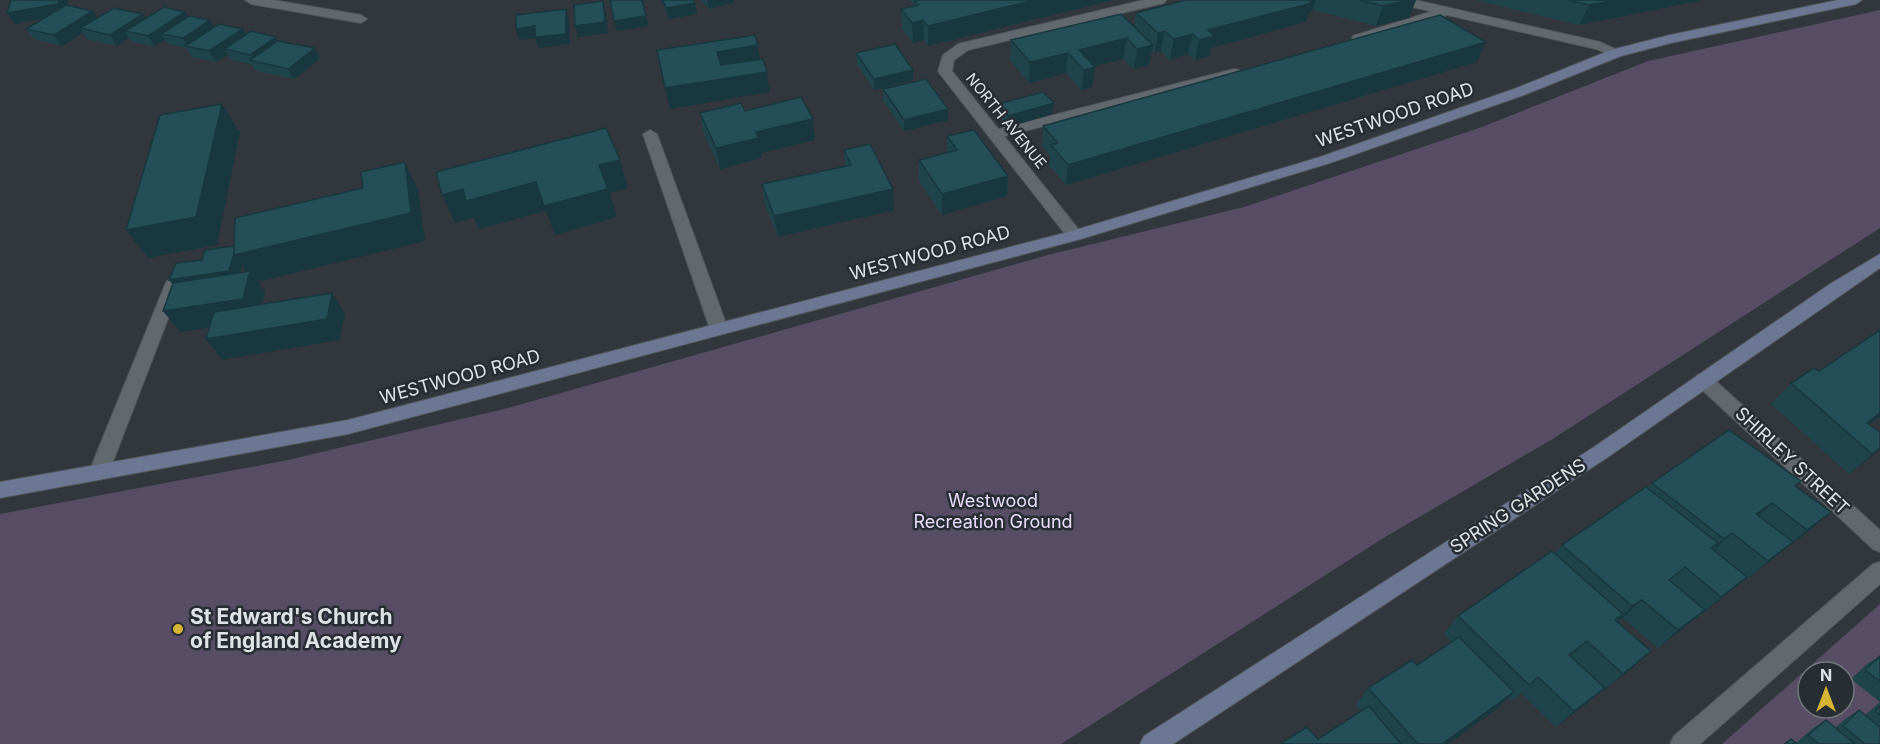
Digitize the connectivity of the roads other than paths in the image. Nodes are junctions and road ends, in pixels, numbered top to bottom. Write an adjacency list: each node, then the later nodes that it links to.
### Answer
1 (251, 0): 6 (street)
2 (1160, 0): 11 (street, NORTH AVENUE)
3 (1399, 0): 5 (street)
4 (1856, 0): 8 (street, WESTWOOD ROAD)
5 (1446, 11): 7 (street); 8 (street)
6 (361, 19)
7 (1340, 44)
8 (1617, 53): 12 (street, WESTWOOD ROAD)
9 (1250, 69): 11 (street)
10 (650, 134): 15 (street)
11 (997, 134): 12 (street, NORTH AVENUE)
12 (1075, 235): 15 (street, WESTWOOD ROAD)
13 (1880, 260): 16 (street, SPRING GARDENS)
14 (173, 285): 17 (street)
15 (719, 328): 17 (street, WESTWOOD ROAD)
16 (1703, 380): 19 (street, SHIRLEY STREET); 21 (street, SPRING GARDENS)
17 (99, 472): 18 (street, WESTWOOD ROAD)
18 (0, 490)
19 (1880, 543)
20 (1880, 571): 22 (street)
21 (1152, 744)
22 (1682, 744)

